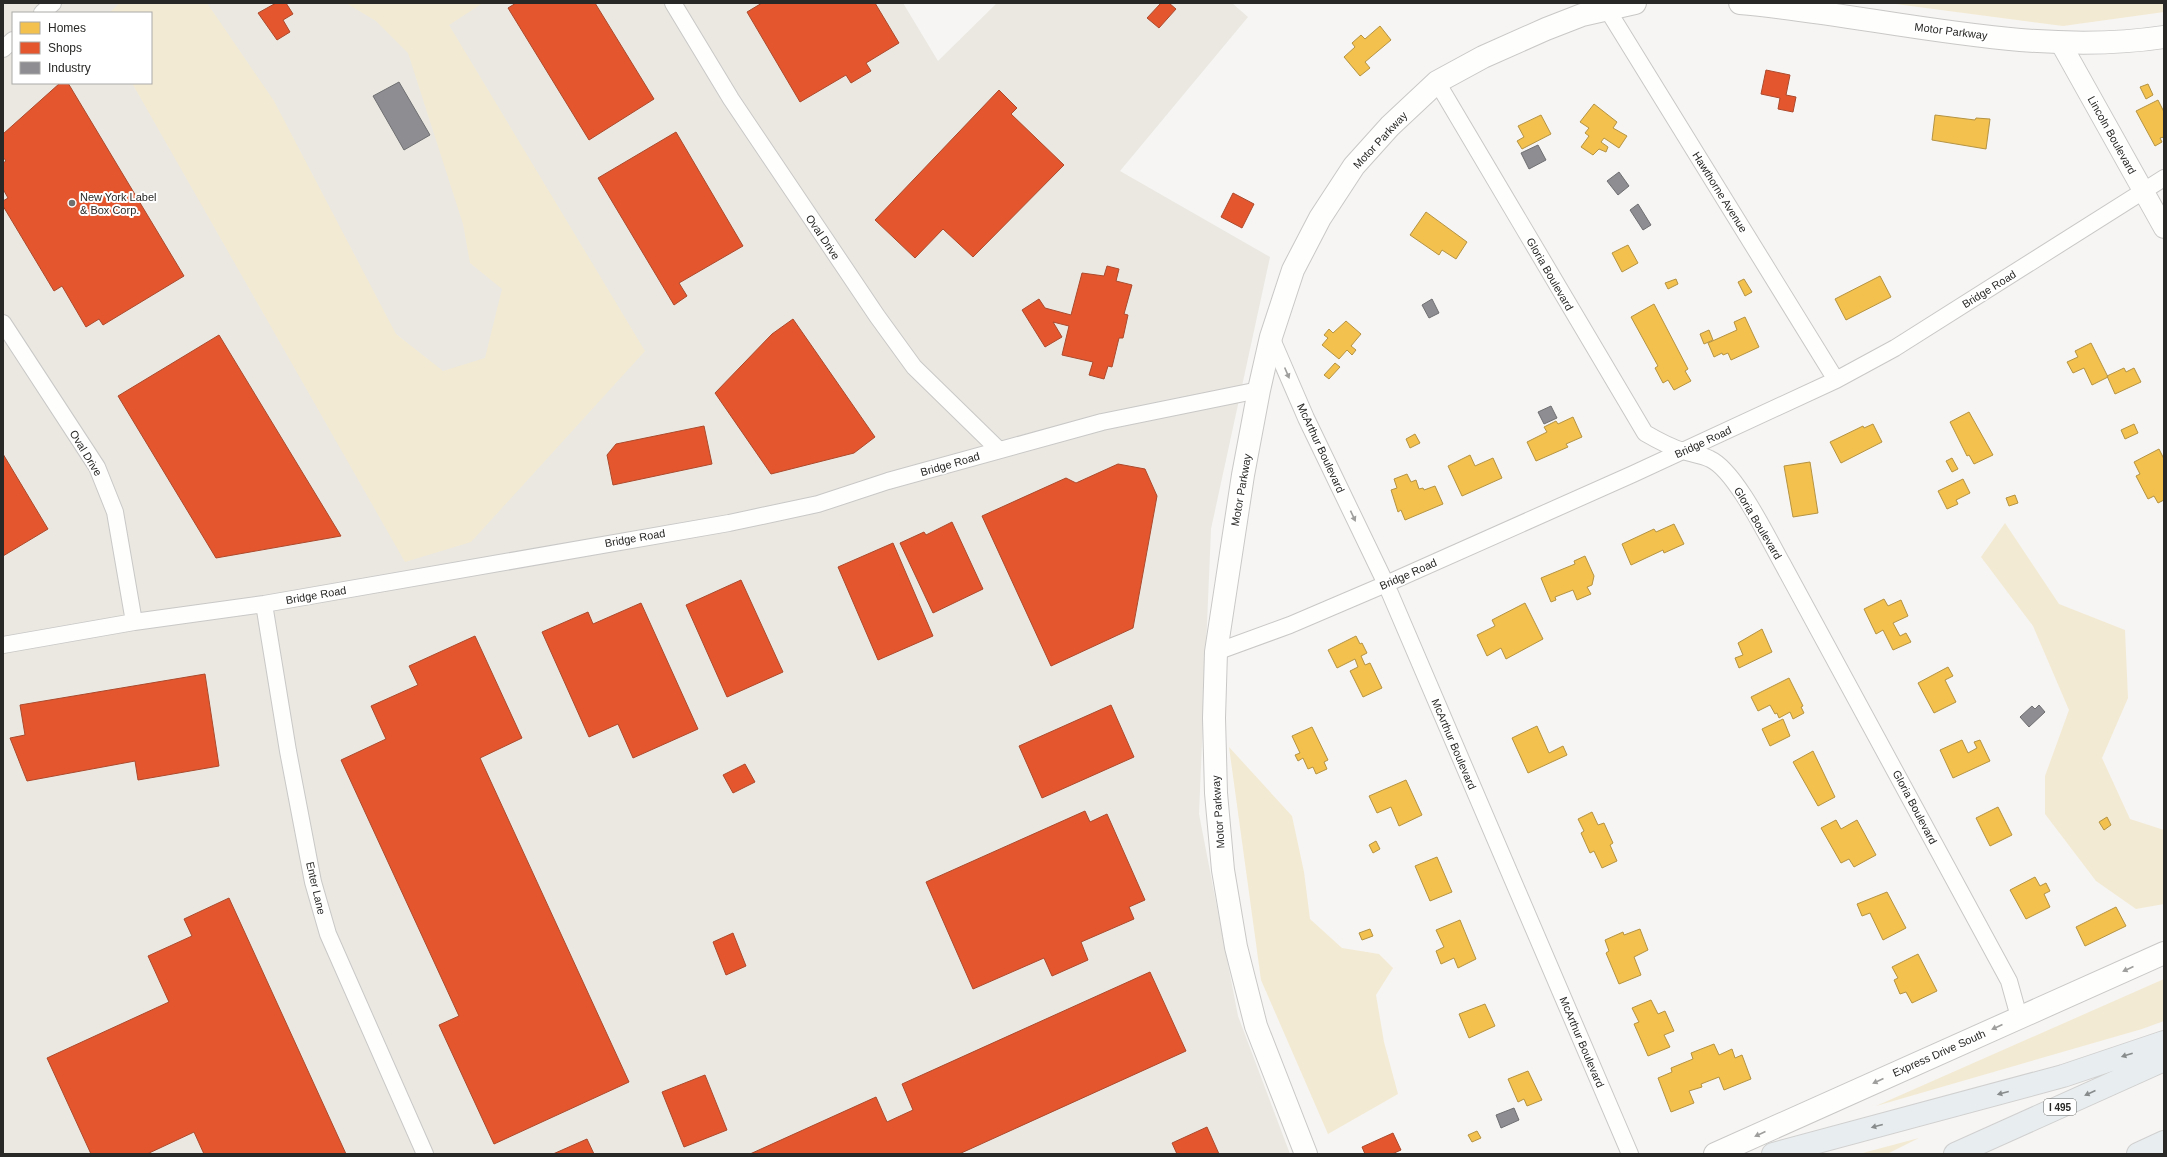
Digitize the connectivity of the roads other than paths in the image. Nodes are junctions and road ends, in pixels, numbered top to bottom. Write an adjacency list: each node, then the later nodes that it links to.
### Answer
1 (52, 3): 6 (street)
2 (673, 3): 19 (street, Oval Drive)
3 (1635, 3): 5 (main road, Motor Parkway)
4 (1740, 3): 9 (main road, Motor Parkway)
5 (1606, 6): 11 (main road, Motor Parkway); 17 (street, Hawthorne Avenue)
6 (43, 12)
7 (2164, 37): 9 (main road, Motor Parkway)
8 (12, 41): 10 (street)
9 (2060, 42): 13 (street, Lincoln Boulevard)
10 (3, 49)
11 (1437, 82): 16 (main road, Motor Parkway); 20 (street, Gloria Boulevard)
12 (2164, 178): 13 (street, Bridge Road)
13 (2144, 191): 14 (street, Lincoln Boulevard); 17 (street, Bridge Road)
14 (2164, 228)
15 (3, 323): 23 (street, Oval Drive)
16 (1271, 337): 18 (main road, Motor Parkway); 21 (street, McArthur Boulevard, one-way to 21)
17 (1836, 380): 20 (street, Bridge Road)
18 (1259, 390): 19 (street, Bridge Road); 25 (main road, Motor Parkway)
19 (998, 450): 22 (street, Bridge Road)
20 (1683, 451): 21 (street, Bridge Road); 27 (street, Gloria Boulevard)
21 (1386, 584): 25 (street, Bridge Road); 33 (street, McArthur Boulevard)
22 (264, 604): 23 (street, Bridge Road); 31 (street, Enter Lane)
23 (134, 622): 24 (street, Bridge Road)
24 (3, 645)
25 (1216, 652): 32 (main road, Motor Parkway)
26 (2164, 953): 27 (main road, Express Drive South, one-way to 27)
27 (2019, 1017): 34 (main road, Express Drive South, one-way to 34)
28 (2164, 1042): 35 (highway, one-way to 35)
29 (2164, 1060): 36 (highway, I 495, one-way to 36)
30 (2164, 1142): 37 (highway)
31 (425, 1154)
32 (1306, 1154)
33 (1630, 1154)
34 (1715, 1154)
35 (1773, 1154)
36 (1955, 1154)
37 (2138, 1154)

